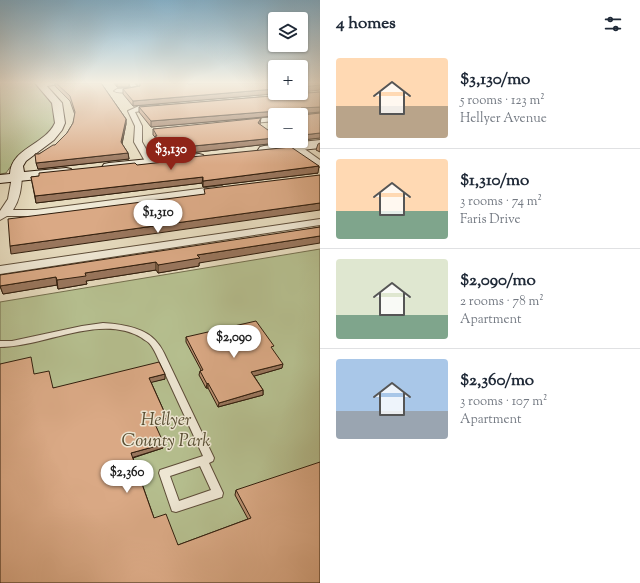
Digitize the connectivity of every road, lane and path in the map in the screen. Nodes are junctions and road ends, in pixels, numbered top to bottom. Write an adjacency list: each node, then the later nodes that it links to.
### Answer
1 (58, 110): 17 (street)
2 (133, 110): 6 (street)
3 (268, 120): 4 (street)
4 (236, 123)
5 (149, 131): 6 (street)
6 (140, 132): 13 (street)
7 (320, 144): 8 (street)
8 (308, 146)
9 (287, 148): 11 (street)
10 (297, 148): 14 (street)
11 (250, 152)
12 (211, 156): 13 (street)
13 (150, 163): 15 (street)
14 (320, 164)
15 (97, 169)
16 (82, 170): 17 (street)
17 (17, 178): 18 (street); 20 (street)
18 (0, 179)
19 (233, 188): 20 (street)
20 (2, 215)
21 (320, 222): 22 (street)
22 (0, 270)
23 (0, 344): 24 (lane)
24 (202, 460): 24 (lane)

